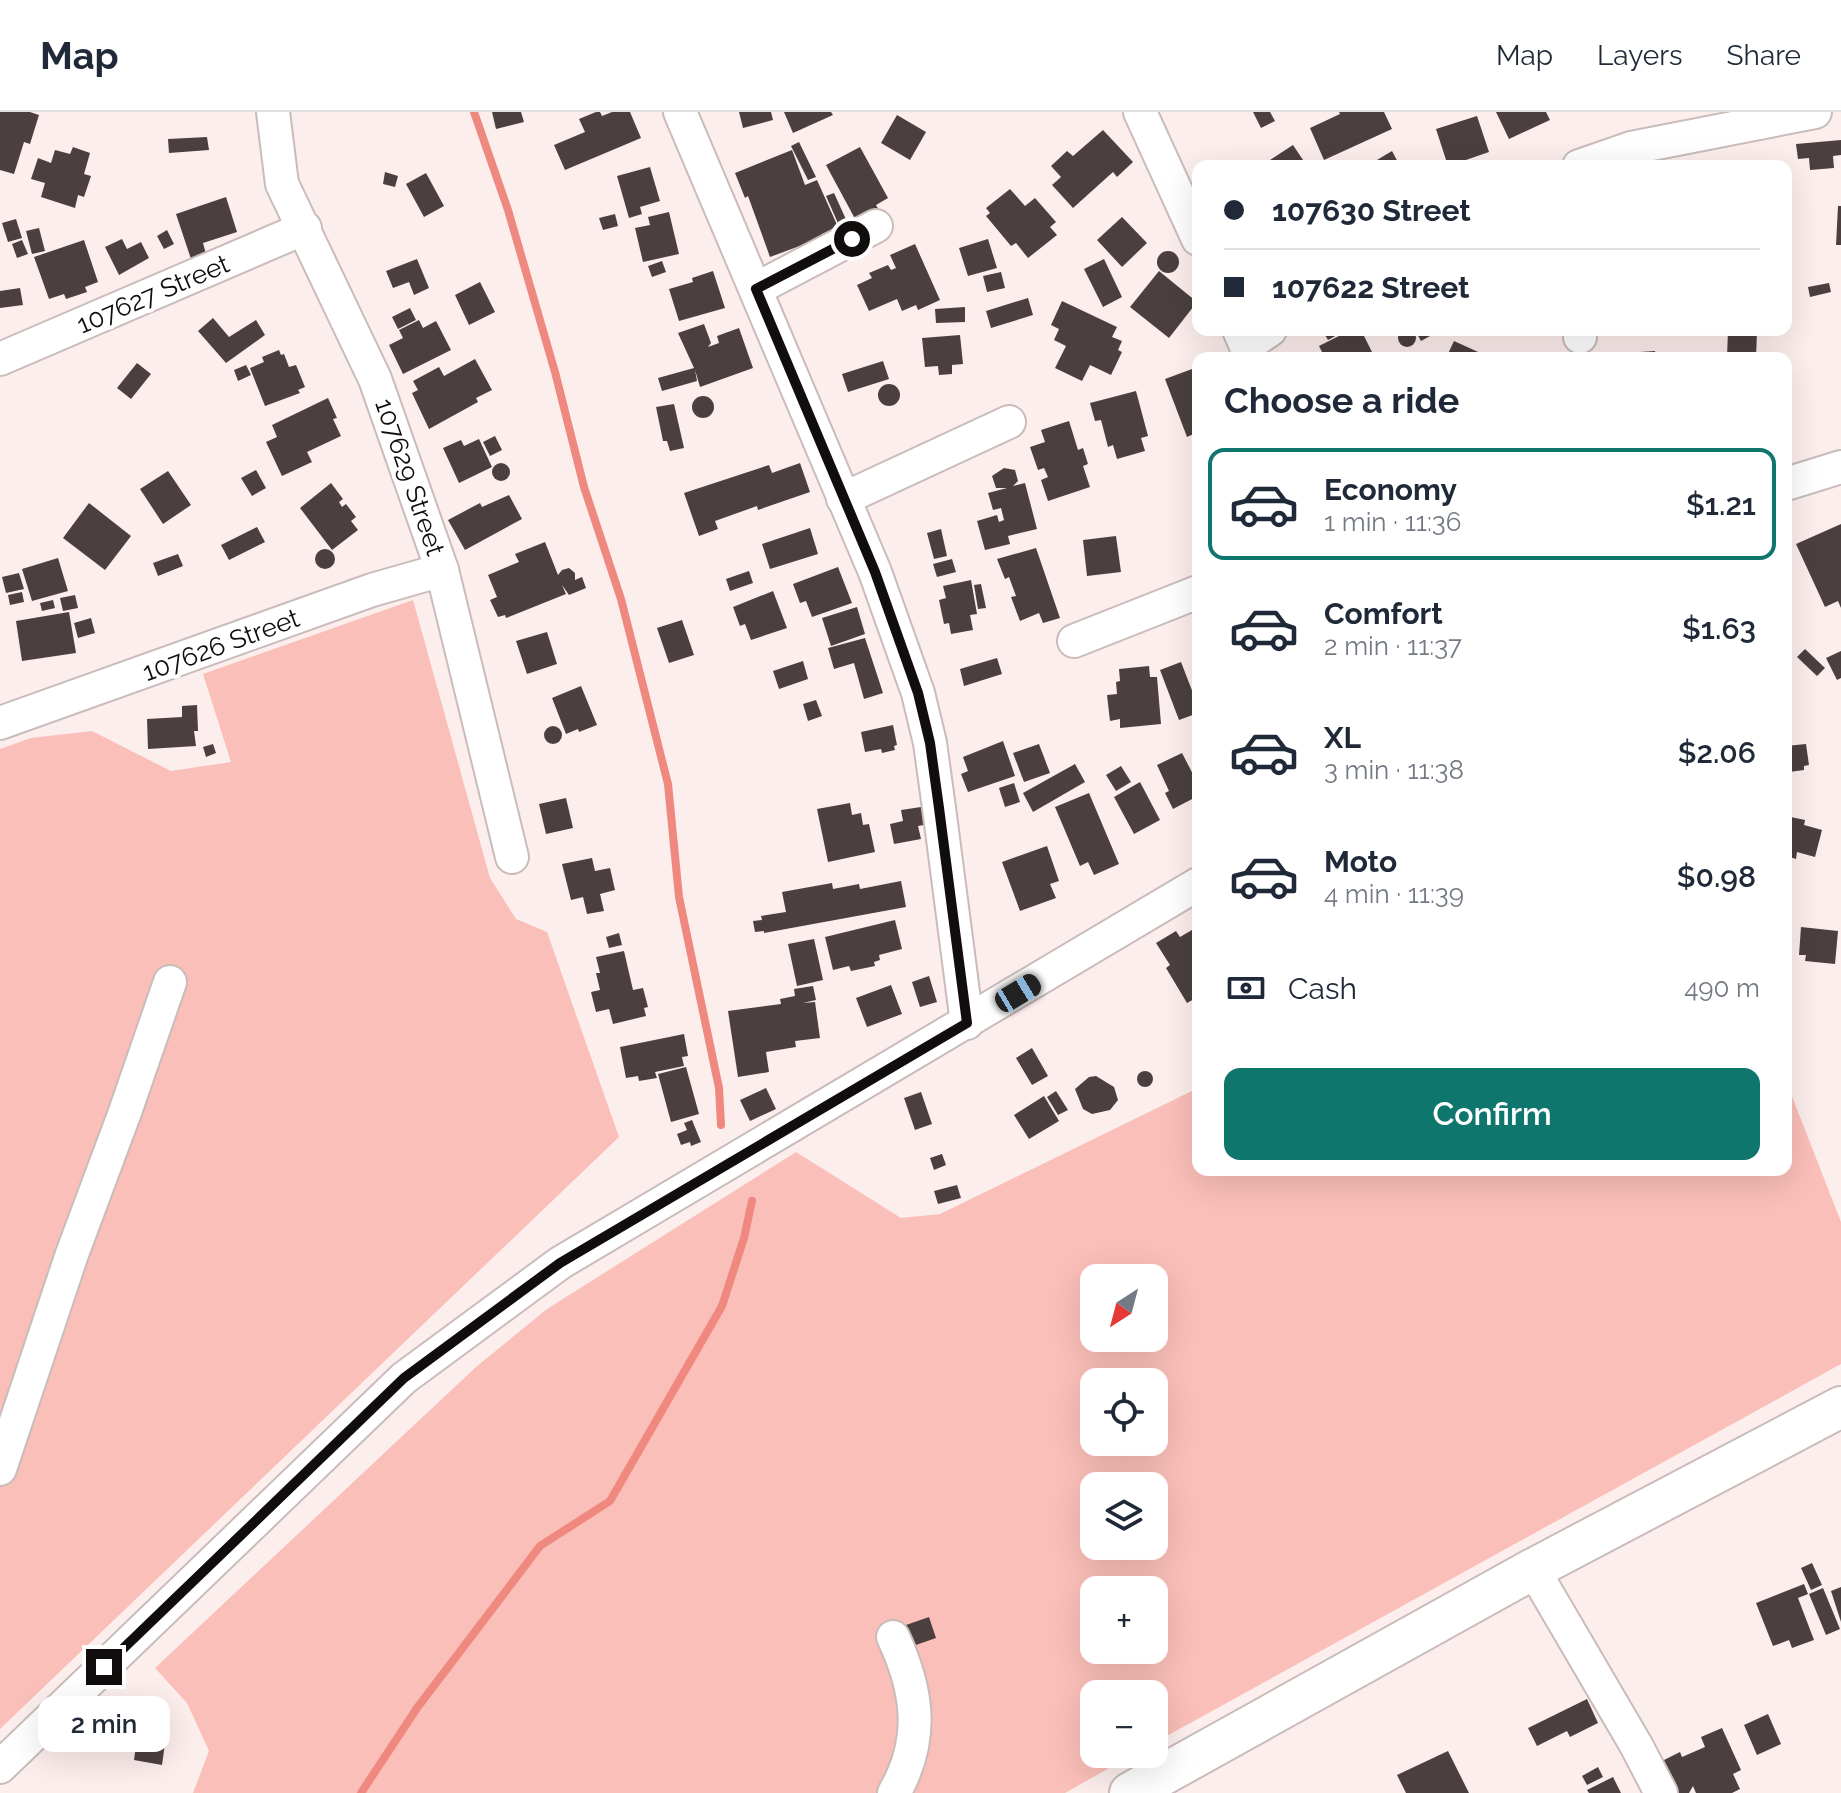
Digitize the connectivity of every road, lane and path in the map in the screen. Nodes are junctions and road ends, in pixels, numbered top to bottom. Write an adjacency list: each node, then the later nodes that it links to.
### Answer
1 (273, 112): 8 (street, 107629 Street)
2 (680, 112): 9 (street)
3 (1140, 112): 7 (street)
4 (1815, 112): 5 (street)
5 (1596, 160)
6 (876, 226): 9 (street)
7 (1192, 226)
8 (305, 228): 10 (street, 107627 Street); 15 (street, 107629 Street)
9 (756, 289): 14 (street)
10 (0, 359)
11 (1009, 422): 14 (street)
12 (1841, 467): 13 (street)
13 (1792, 482)
14 (843, 499): 22 (street)
15 (442, 570): 18 (street, 107626 Street); 19 (street, 107629 Street)
16 (1192, 594): 17 (street)
17 (1074, 641)
18 (0, 723)
19 (512, 857)
20 (1192, 888): 22 (street)
21 (170, 982): 24 (street)
22 (967, 1023): 27 (street)
23 (1841, 1407): 25 (main road)
24 (0, 1469)
25 (1533, 1569): 29 (main road); 30 (street)
26 (893, 1637): 28 (street)
27 (0, 1767)
28 (894, 1793)
29 (1130, 1793)
30 (1661, 1793)

